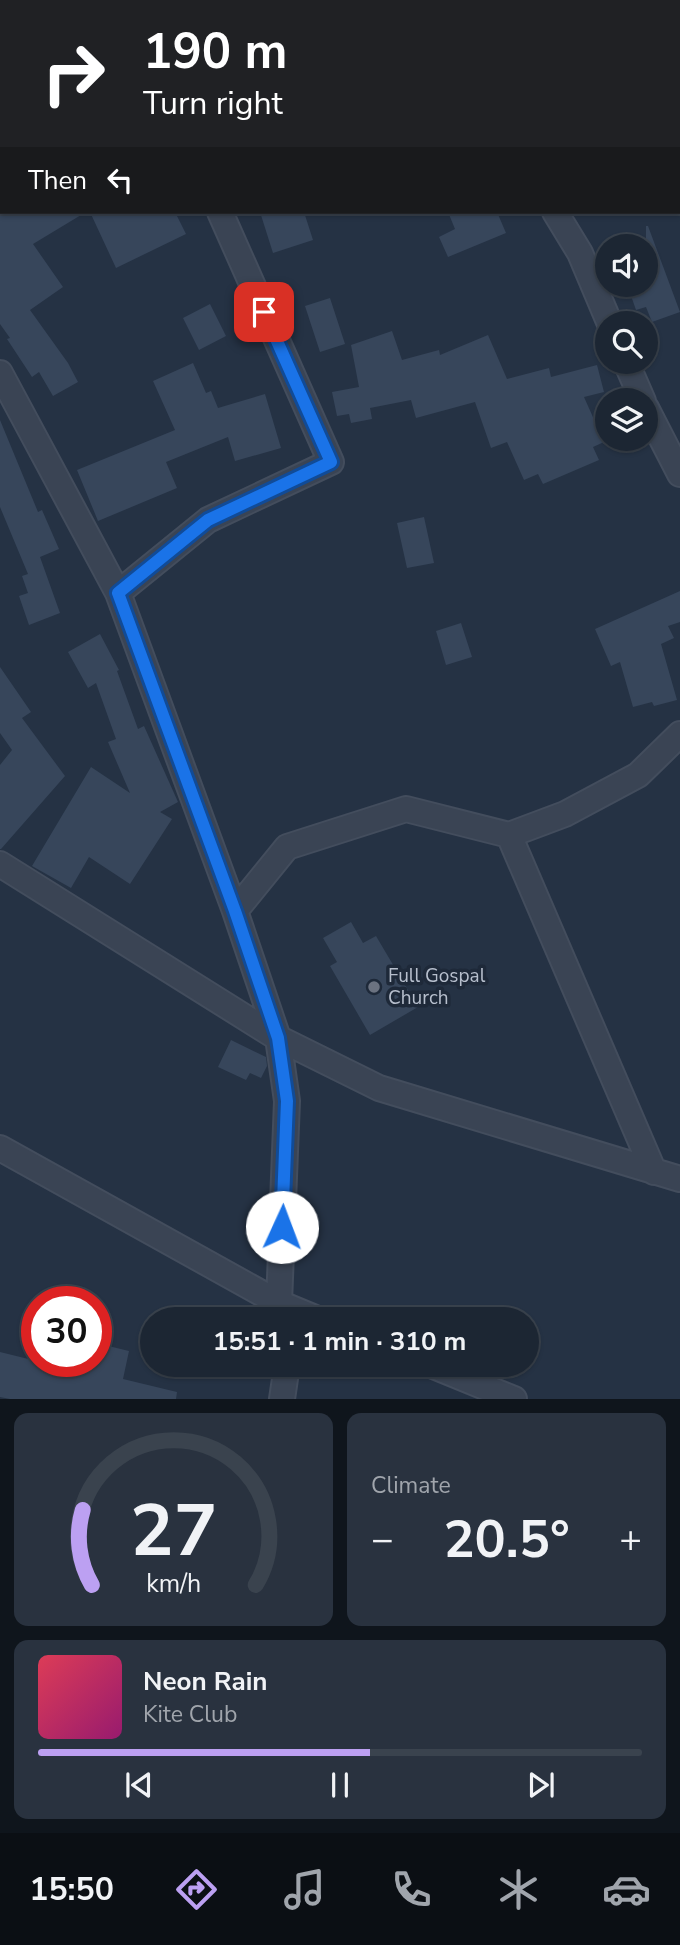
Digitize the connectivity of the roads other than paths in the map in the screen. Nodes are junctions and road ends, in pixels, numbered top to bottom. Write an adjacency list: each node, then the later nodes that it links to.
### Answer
1 (221, 214): 7 (street)
2 (556, 214): 3 (street)
3 (605, 311)
4 (0, 373): 7 (street)
5 (658, 431): 6 (street)
6 (680, 474)
7 (118, 593): 11 (street)
8 (680, 734): 9 (street)
9 (509, 835): 11 (street); 14 (street)
10 (0, 864): 12 (street)
11 (235, 911): 12 (street)
12 (278, 1038): 14 (street); 17 (street)
13 (0, 1148): 16 (street)
14 (654, 1172): 15 (street)
15 (680, 1179)
16 (274, 1307)
17 (281, 1307)
18 (285, 1377): 20 (street)
19 (460, 1377): 21 (street)
20 (282, 1399)
21 (514, 1399)

